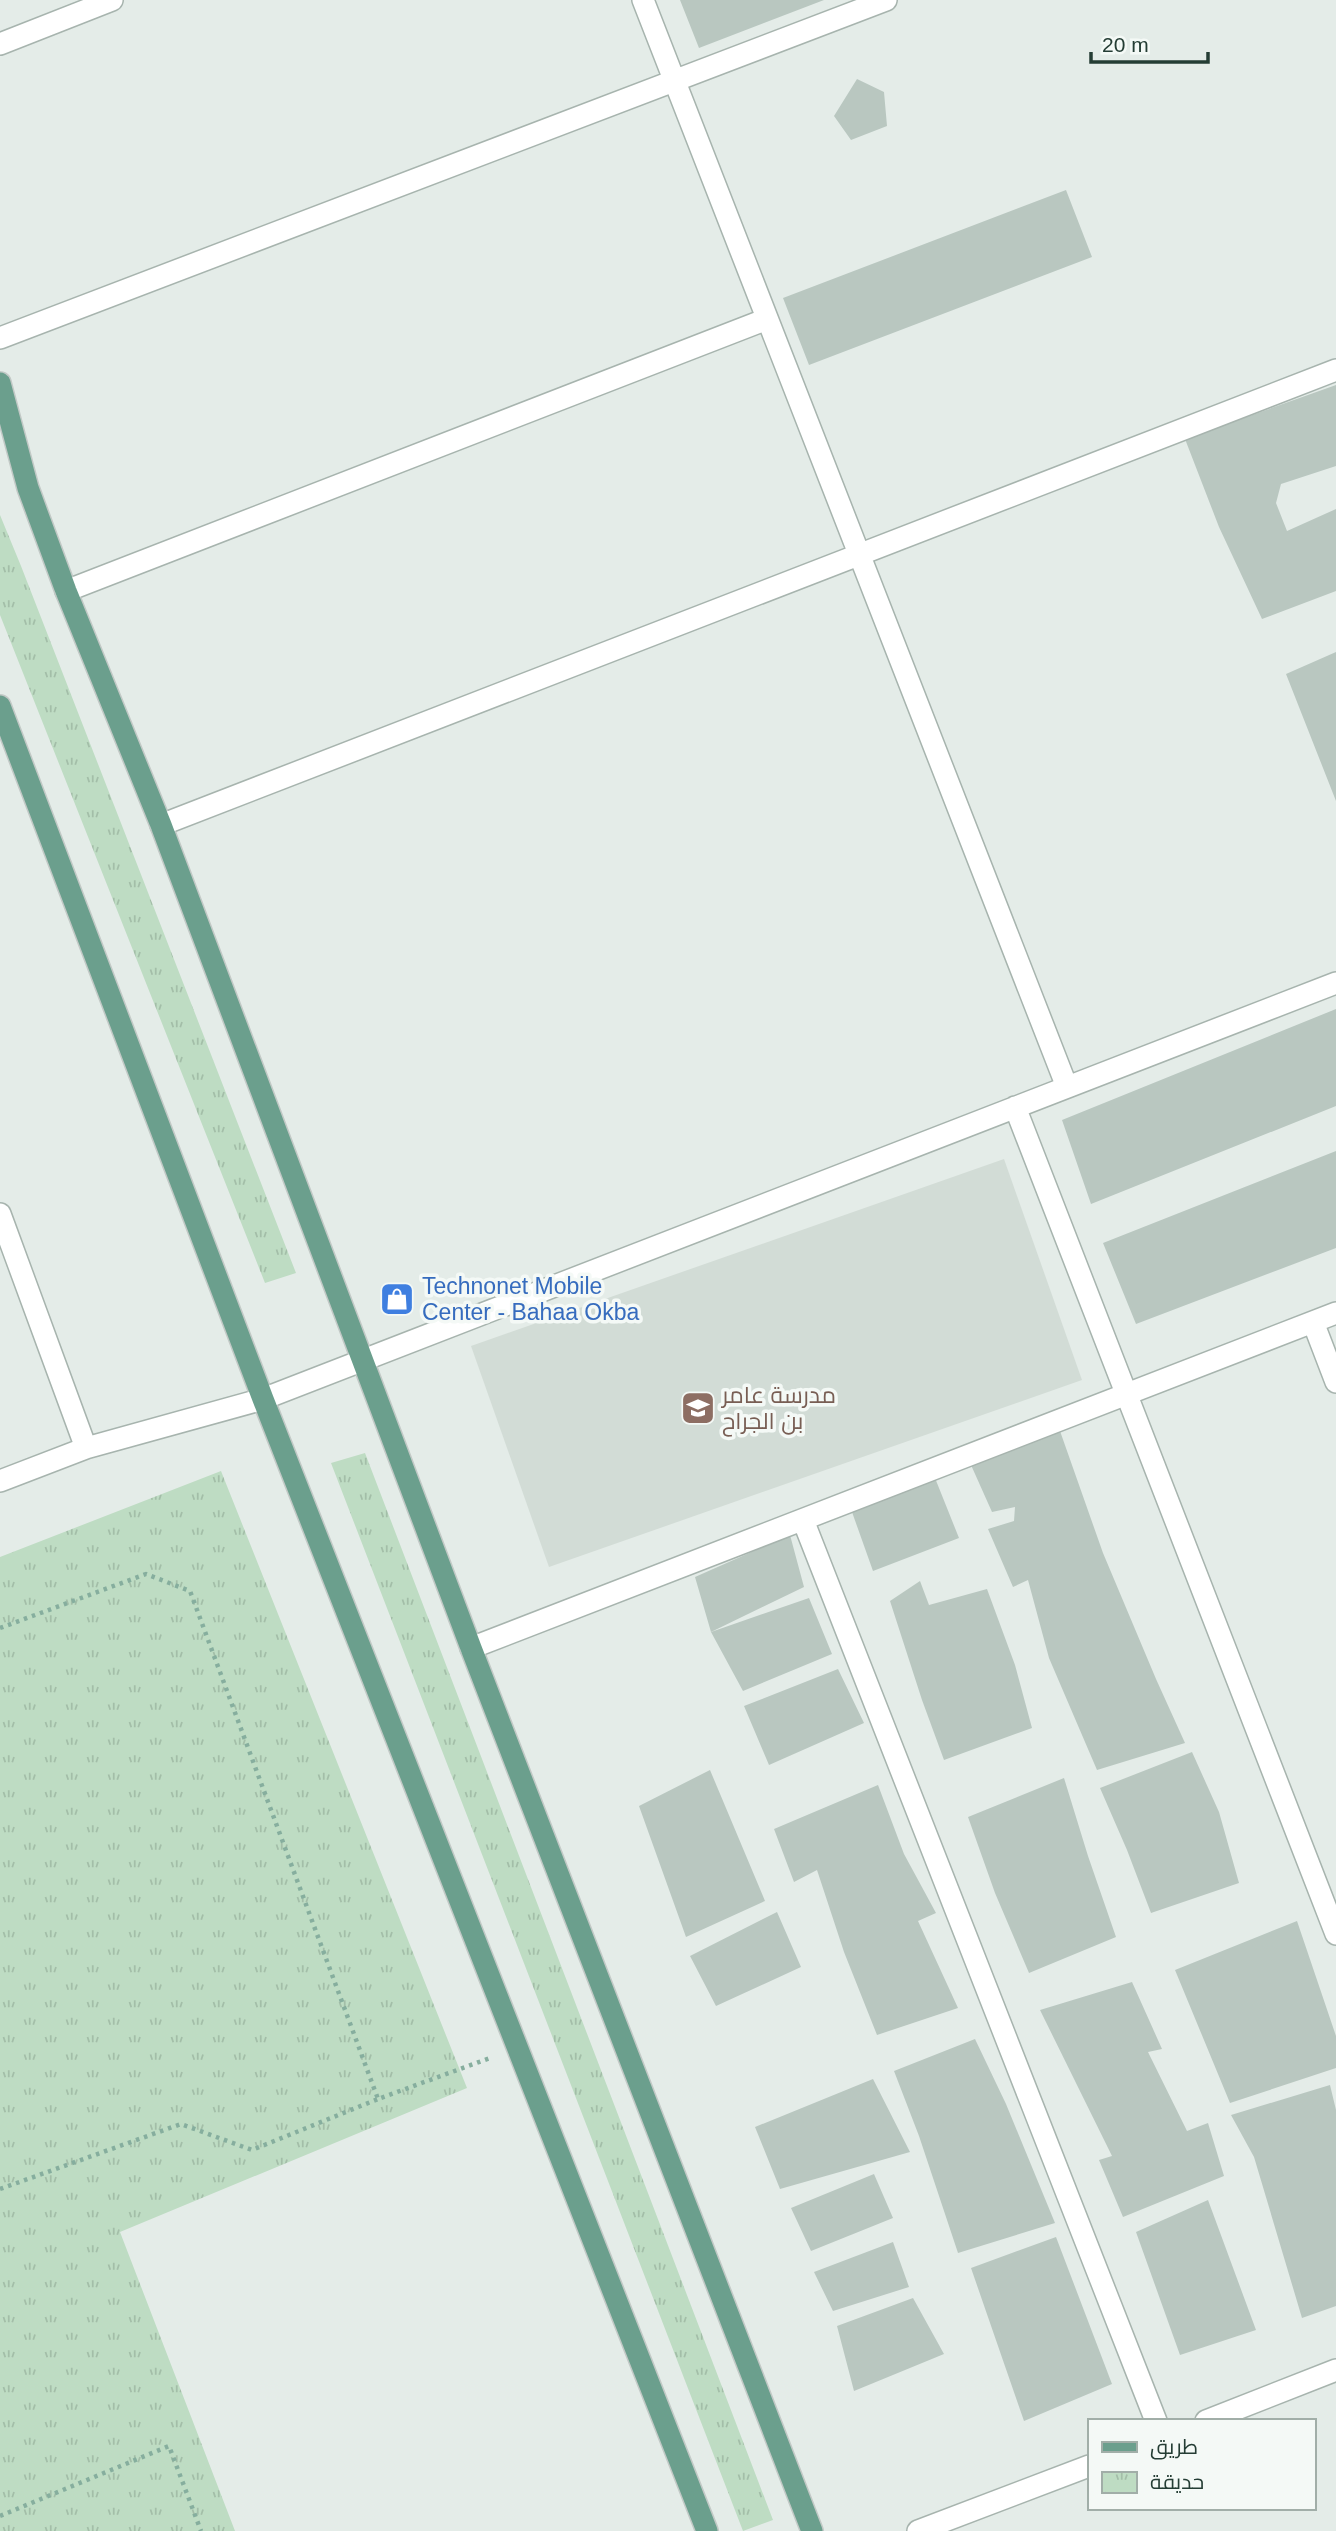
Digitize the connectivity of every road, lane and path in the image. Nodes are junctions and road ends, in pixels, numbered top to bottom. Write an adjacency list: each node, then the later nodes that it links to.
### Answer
1 (112, 0): 4 (street)
2 (642, 0): 5 (street)
3 (886, 0): 5 (street)
4 (0, 44)
5 (674, 82): 6 (street); 7 (street)
6 (767, 319): 10 (street); 11 (street)
7 (0, 338)
8 (1336, 370): 10 (street)
9 (0, 383): 11 (main road)
10 (859, 555): 13 (street); 15 (street)
11 (66, 591): 13 (main road)
12 (0, 706): 23 (main road)
13 (160, 825): 20 (main road)
14 (1336, 983): 15 (street)
15 (1067, 1087): 16 (street)
16 (1016, 1107): 20 (street); 22 (street)
17 (0, 1214): 24 (street)
18 (1336, 1313): 19 (street)
19 (1312, 1322): 21 (street); 22 (street)
20 (364, 1360): 23 (street); 28 (main road)
21 (1336, 1382)
22 (1125, 1395): 26 (street); 29 (street)
23 (263, 1399): 24 (street); 30 (main road)
24 (86, 1448): 25 (street)
25 (0, 1481)
26 (803, 1520): 28 (street); 34 (street)
27 (0, 1628): 31 (path)
28 (471, 1648): 40 (main road)
29 (1336, 1934)
30 (517, 2048): 31 (path); 39 (main road)
31 (378, 2099): 32 (path)
32 (0, 2189)
33 (1336, 2370): 35 (street)
34 (1155, 2419)
35 (1211, 2419)
36 (1088, 2466): 41 (street)
37 (0, 2516): 38 (path)
38 (201, 2531)
39 (707, 2531)
40 (812, 2531)
41 (918, 2531)

